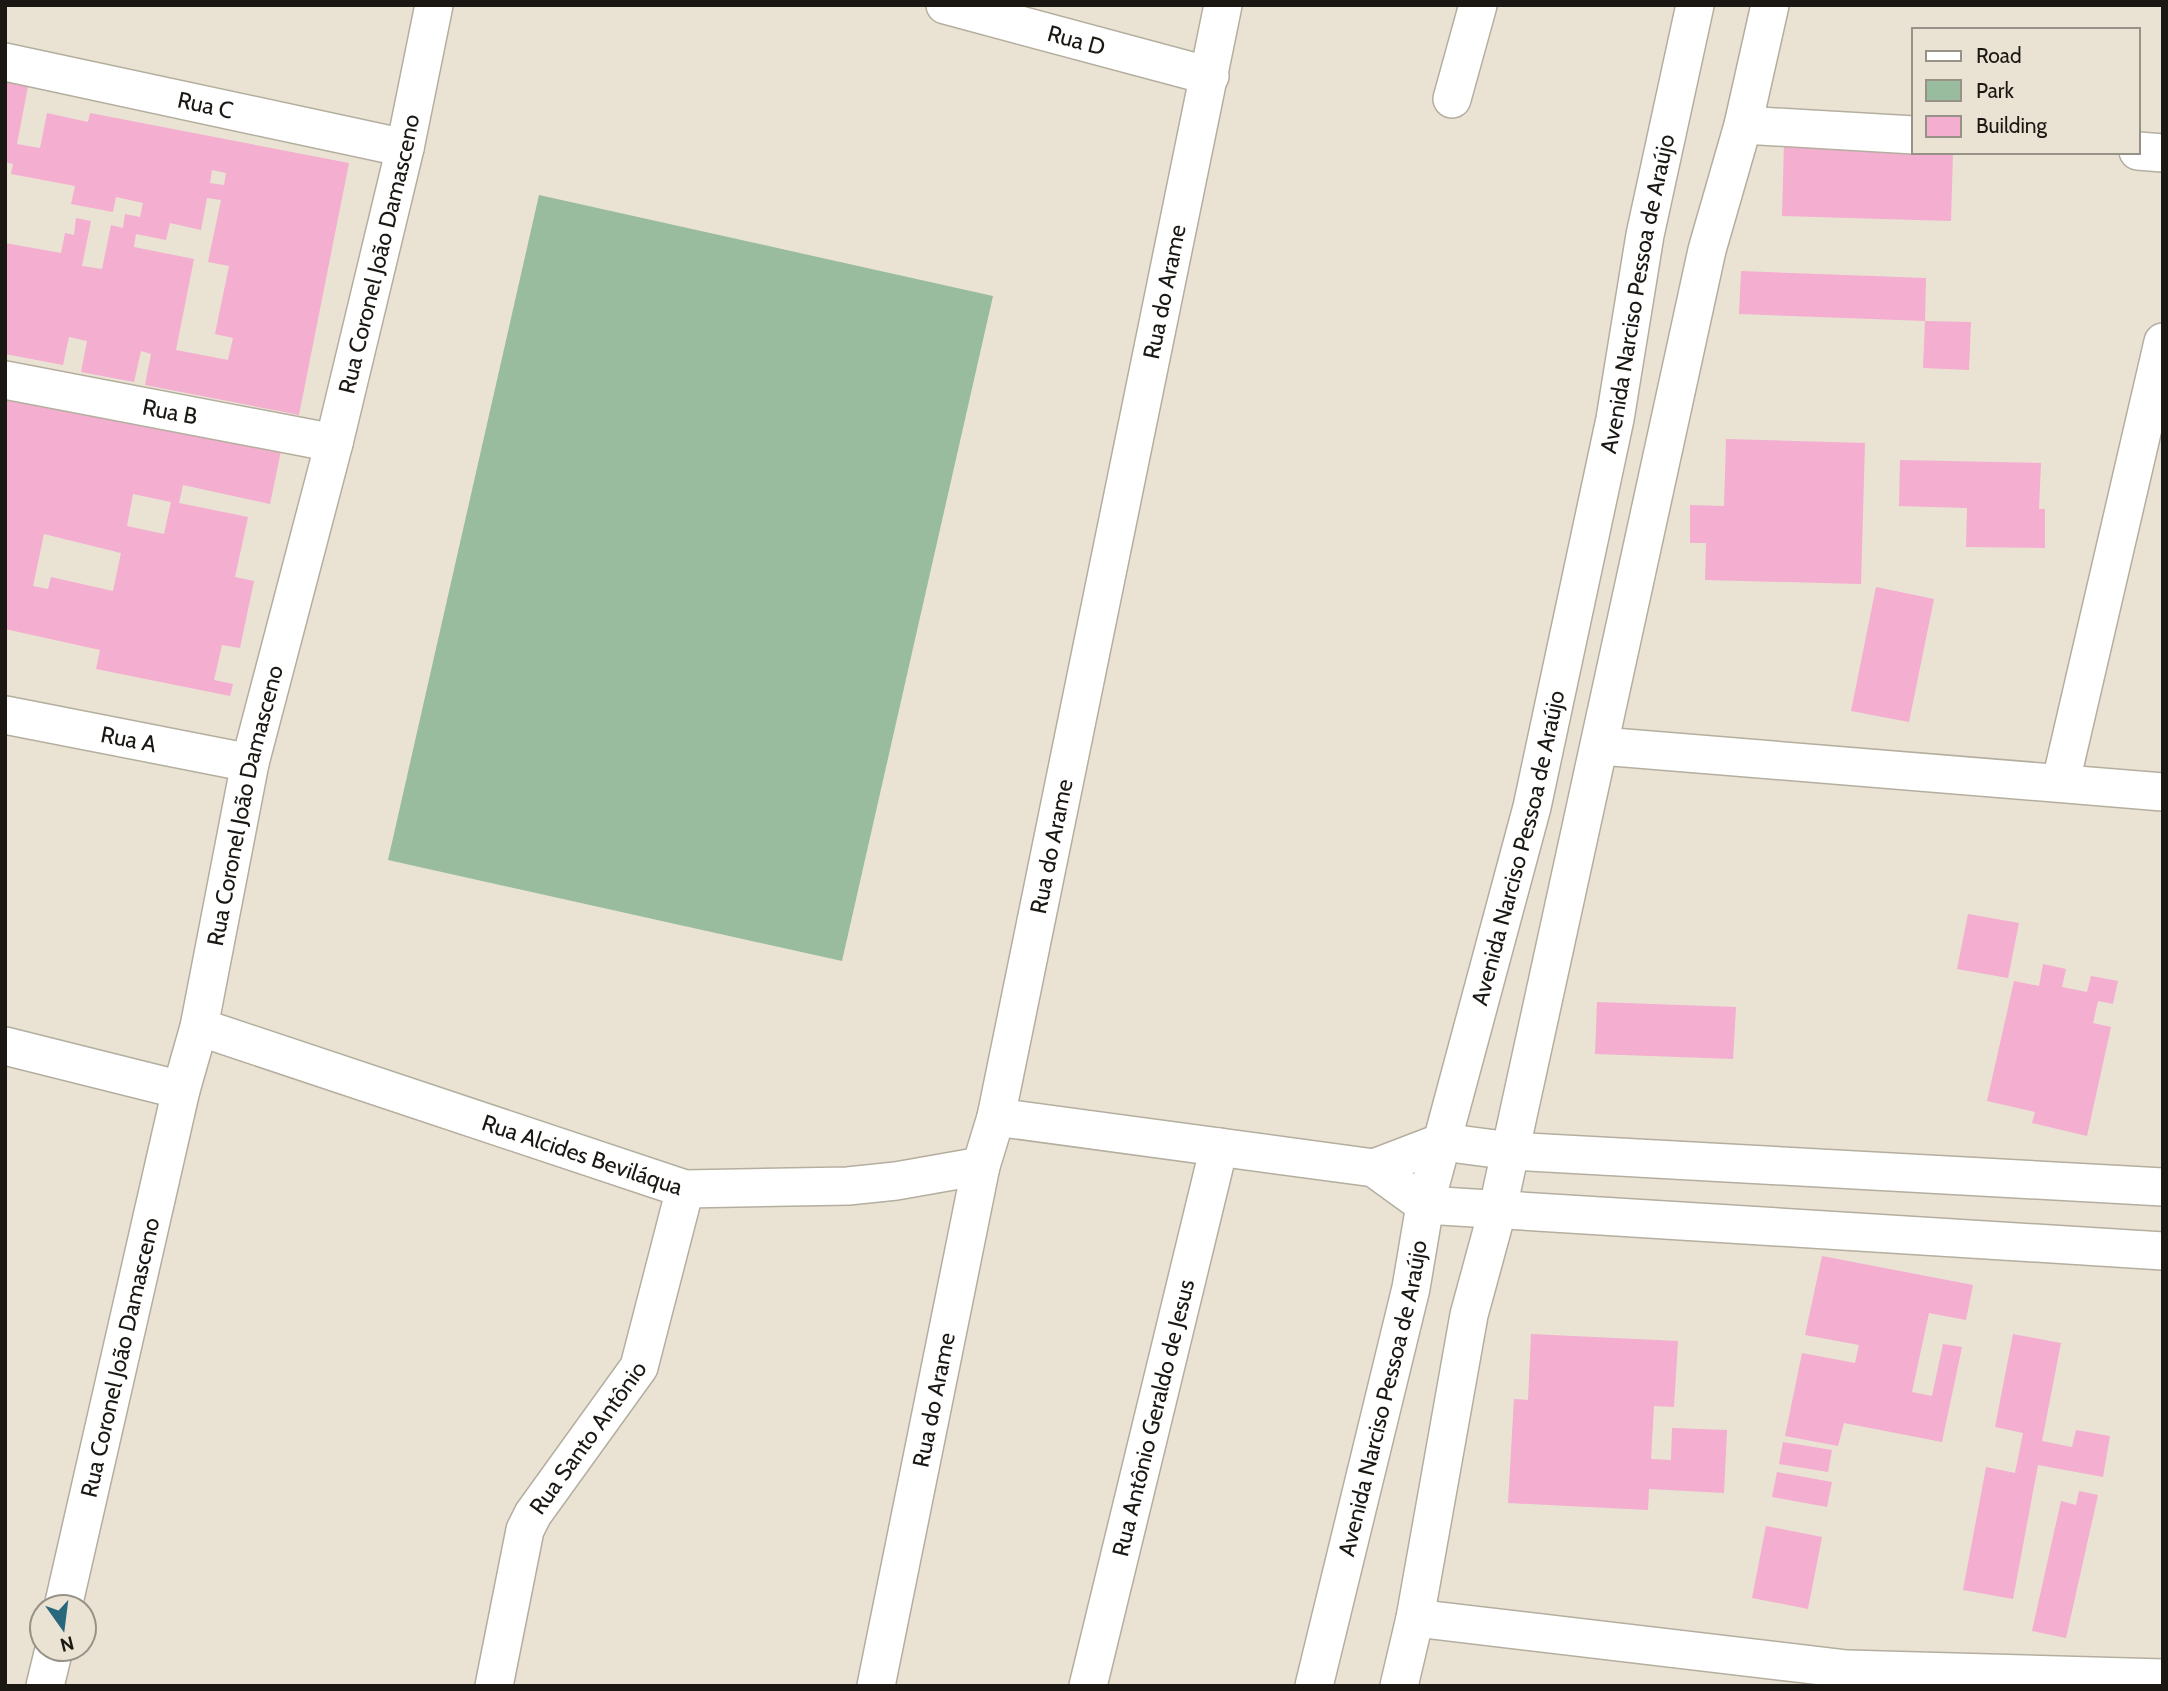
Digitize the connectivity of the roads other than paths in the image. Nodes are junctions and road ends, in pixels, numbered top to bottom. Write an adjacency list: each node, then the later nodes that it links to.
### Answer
1 (434, 5): 12 (street, Rua Coronel João Damasceno)
2 (944, 5): 8 (street, Rua D)
3 (1223, 5): 8 (street, Rua do Arame)
4 (1478, 5): 9 (street)
5 (1695, 5): 27 (street, Avenida Narciso Pessoa de Araújo)
6 (1770, 5): 10 (street)
7 (5, 62): 12 (street, Rua C)
8 (1210, 76): 26 (street, Rua do Arame)
9 (1452, 99)
10 (1743, 125): 11 (street); 19 (street)
11 (1912, 135)
12 (405, 148): 17 (street, Rua Coronel João Damasceno)
13 (2140, 151): 14 (street)
14 (2163, 153)
15 (2163, 342): 21 (street)
16 (5, 380): 17 (street, Rua B)
17 (334, 443): 20 (street, Rua Coronel João Damasceno)
18 (5, 715): 20 (street, Rua A)
19 (1601, 746): 21 (street); 29 (street)
20 (250, 763): 23 (street, Rua Coronel João Damasceno)
21 (2061, 781): 22 (street)
22 (2163, 792)
23 (199, 1027): 25 (street, Rua Coronel João Damasceno); 33 (street, Rua Alcides Beviláqua)
24 (5, 1046): 25 (street)
25 (181, 1090): 37 (street, Rua Coronel João Damasceno)
26 (996, 1117): 28 (street); 30 (street, Rua do Arame)
27 (1442, 1142): 29 (street); 31 (street); 34 (street, Avenida Narciso Pessoa de Araújo)
28 (1219, 1147): 31 (street); 45 (street, Rua Antônio Geraldo de Jesus)
29 (1511, 1152): 32 (street); 35 (street)
30 (981, 1166): 33 (street, Rua Alcides Beviláqua); 44 (street, Rua do Arame)
31 (1374, 1168): 34 (street)
32 (2163, 1187)
33 (685, 1189): 43 (street, Rua Santo Antônio)
34 (1425, 1205): 35 (street); 46 (street, Avenida Narciso Pessoa de Araújo)
35 (1497, 1212): 36 (street); 38 (street)
36 (2163, 1251)
37 (66, 1593)
38 (1415, 1618): 40 (street); 47 (street)
39 (51, 1663): 42 (street)
40 (1845, 1678): 41 (street)
41 (2163, 1678)
42 (45, 1686)
43 (494, 1686)
44 (876, 1686)
45 (1088, 1686)
46 (1314, 1686)
47 (1399, 1686)

